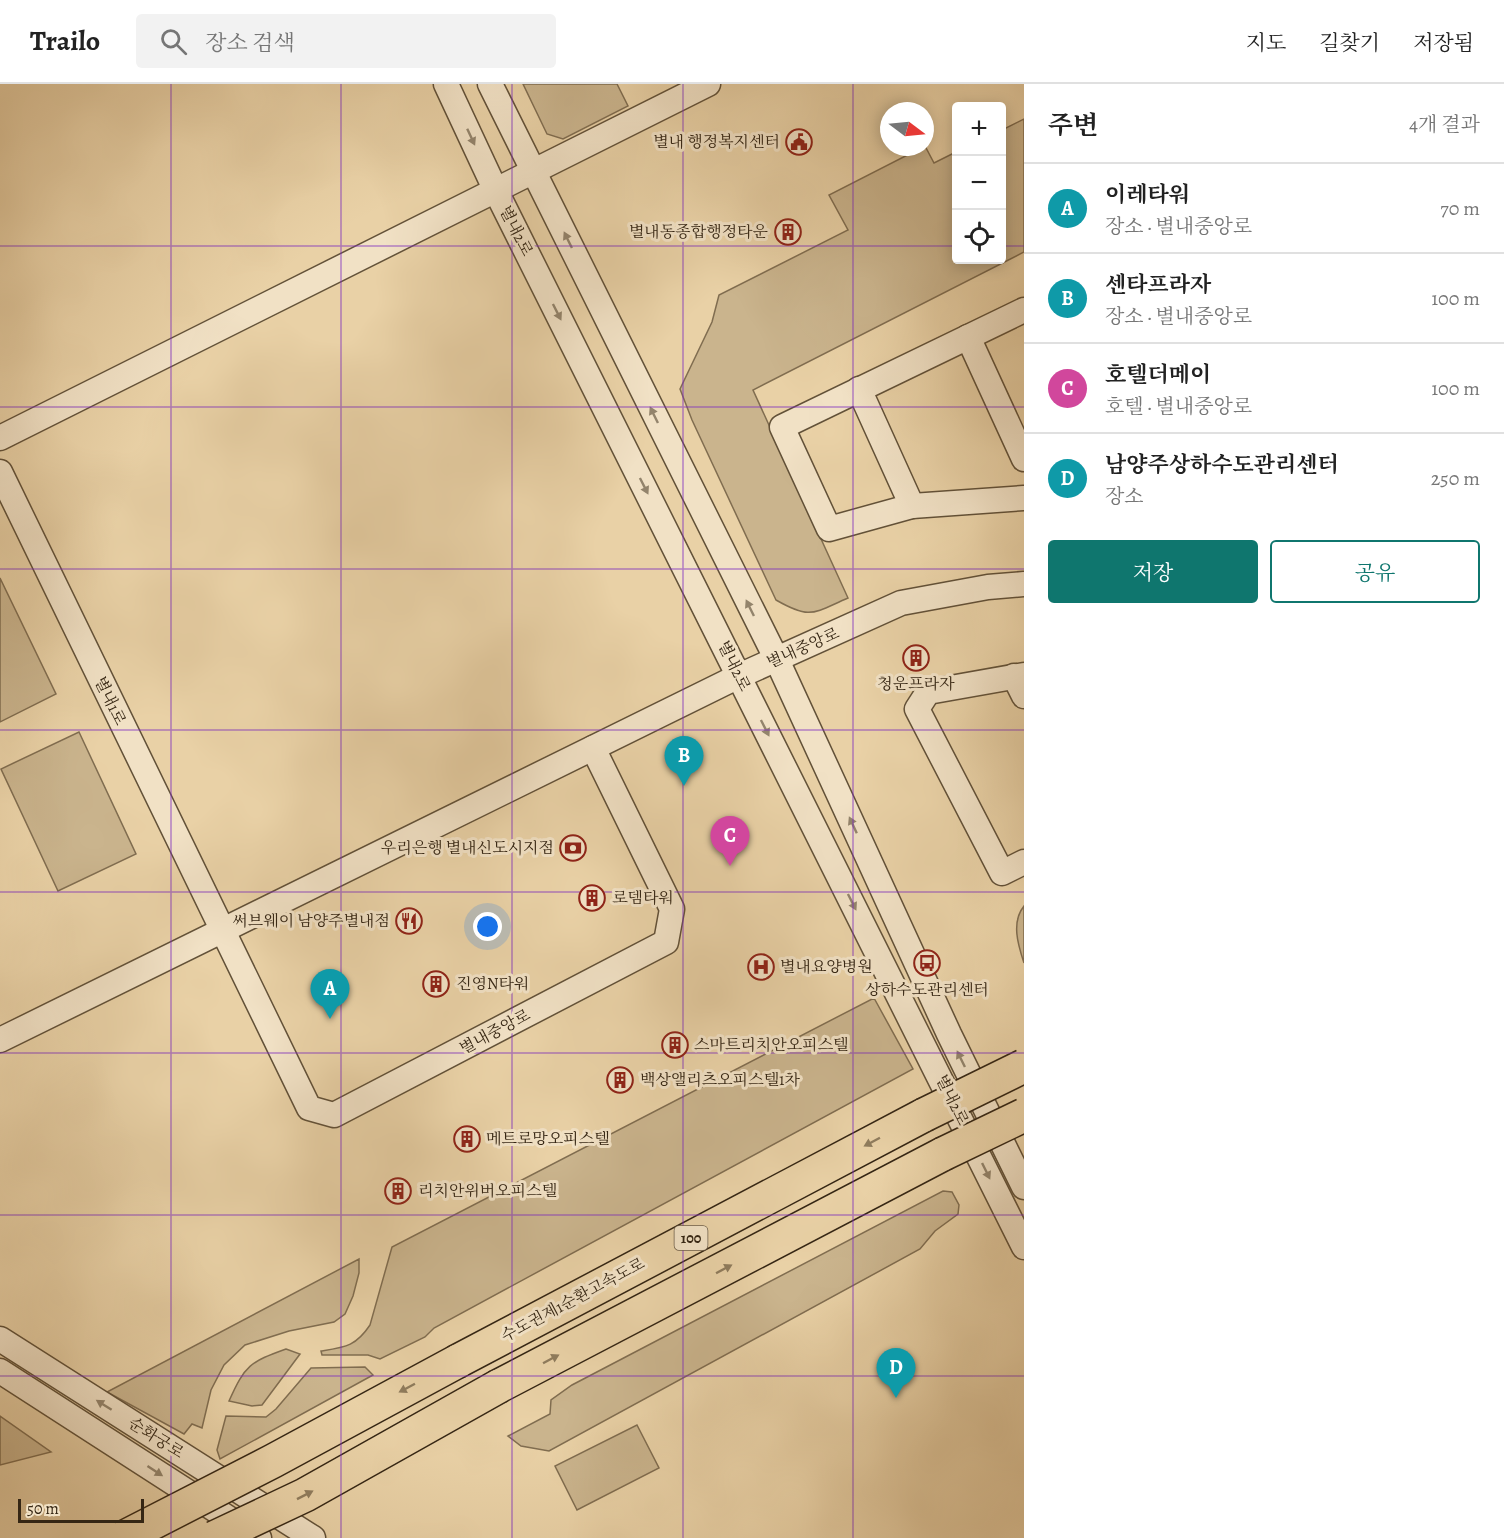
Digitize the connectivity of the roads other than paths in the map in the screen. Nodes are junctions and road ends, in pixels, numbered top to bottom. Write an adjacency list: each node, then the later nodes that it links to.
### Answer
1 (446, 84): 5 (street, 별내2로, one-way to 5)
2 (490, 84): 4 (street, 별내2로)
3 (708, 84): 4 (street)
4 (533, 170): 5 (street); 15 (street, 별내2로, one-way to 4)
5 (495, 189): 9 (street); 16 (street, 별내2로, one-way to 16)
6 (1024, 310): 7 (street)
7 (968, 337): 8 (street); 10 (street)
8 (859, 389): 13 (street); 13 (street)
9 (0, 438)
10 (1024, 459)
11 (0, 472): 20 (street, 별내1로)
12 (1024, 498): 13 (street)
13 (912, 506)
14 (1024, 584): 15 (street, 별내중앙로)
15 (777, 660): 16 (street, 별내중앙로); 24 (street, 별내2로, one-way to 15)
16 (739, 676): 18 (street, 별내중앙로); 25 (street, 별내2로, one-way to 25)
17 (1021, 682): 19 (street)
18 (593, 748): 20 (street, 별내중앙로); 20 (street, 별내중앙로)
19 (1024, 862)
20 (222, 929): 21 (street, 별내중앙로)
21 (0, 1040)
22 (1024, 1066): 28 (highway, 수도권제1순환고속도로 / 100, one-way to 28, bridge)
23 (1024, 1115): 29 (highway, 100, one-way to 23, bridge)
24 (1024, 1187)
25 (1024, 1247)
26 (0, 1339): 31 (street, 순화궁로, one-way to 26)
27 (0, 1371): 30 (street, 순화궁로, one-way to 30)
28 (123, 1538)
29 (214, 1538)
30 (259, 1538)
31 (313, 1538)

